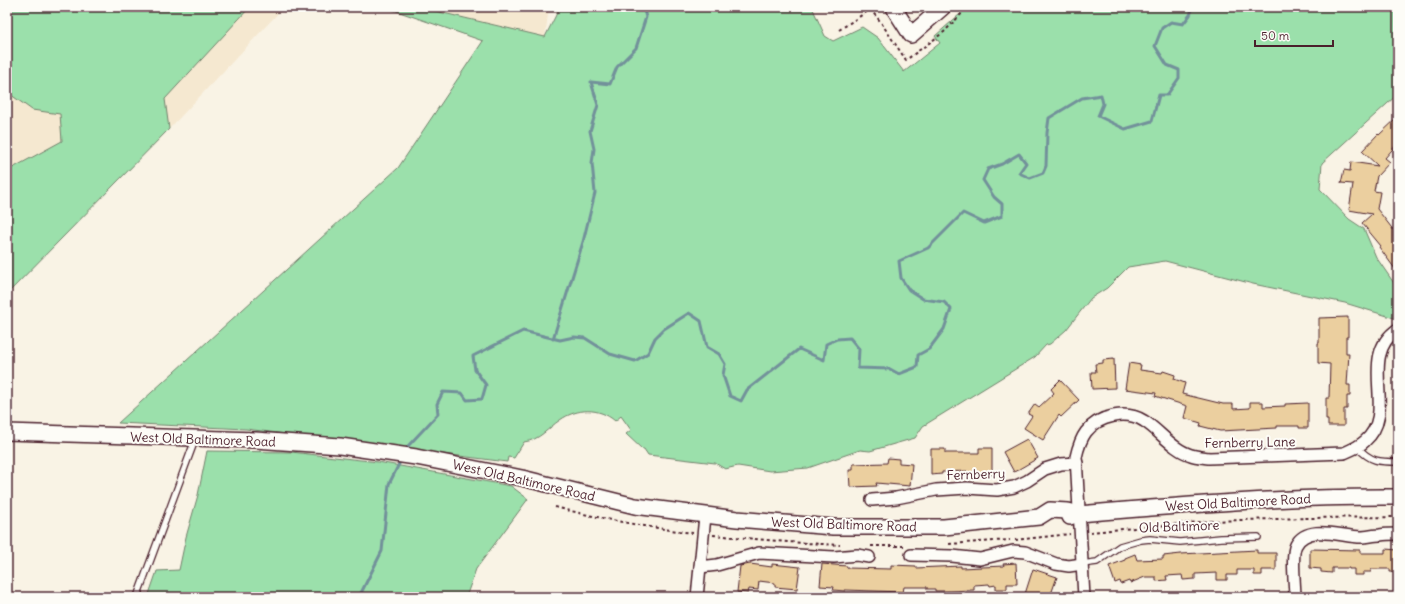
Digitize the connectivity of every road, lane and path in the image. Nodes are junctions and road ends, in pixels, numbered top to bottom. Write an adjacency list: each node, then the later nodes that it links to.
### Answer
1 (874, 7): 4 (path)
2 (943, 7): 3 (street)
3 (896, 8)
4 (839, 30)
5 (1398, 329): 8 (street, Fernberry Lane)
6 (7, 432): 7 (street, West Old Baltimore Road)
7 (196, 438): 14 (street, West Old Baltimore Road); 21 (lane)
8 (1357, 447): 9 (lane); 10 (street, Fernberry Lane)
9 (1398, 462)
10 (1077, 463): 12 (street, Fernberry); 13 (street, Fernberry Lane)
11 (1398, 496): 13 (street, West Old Baltimore Road)
12 (872, 500)
13 (1079, 514): 14 (street, West Old Baltimore Road); 19 (street, Fernberry Lane)
14 (705, 516): 20 (street)
15 (1398, 534): 24 (street)
16 (1258, 538): 19 (lane, Old Baltimore)
17 (911, 555): 19 (street)
18 (869, 557): 20 (street)
19 (1082, 564): 23 (street, Fernberry Lane)
20 (700, 567): 22 (street)
21 (137, 597)
22 (697, 597)
23 (1084, 597)
24 (1295, 597)

